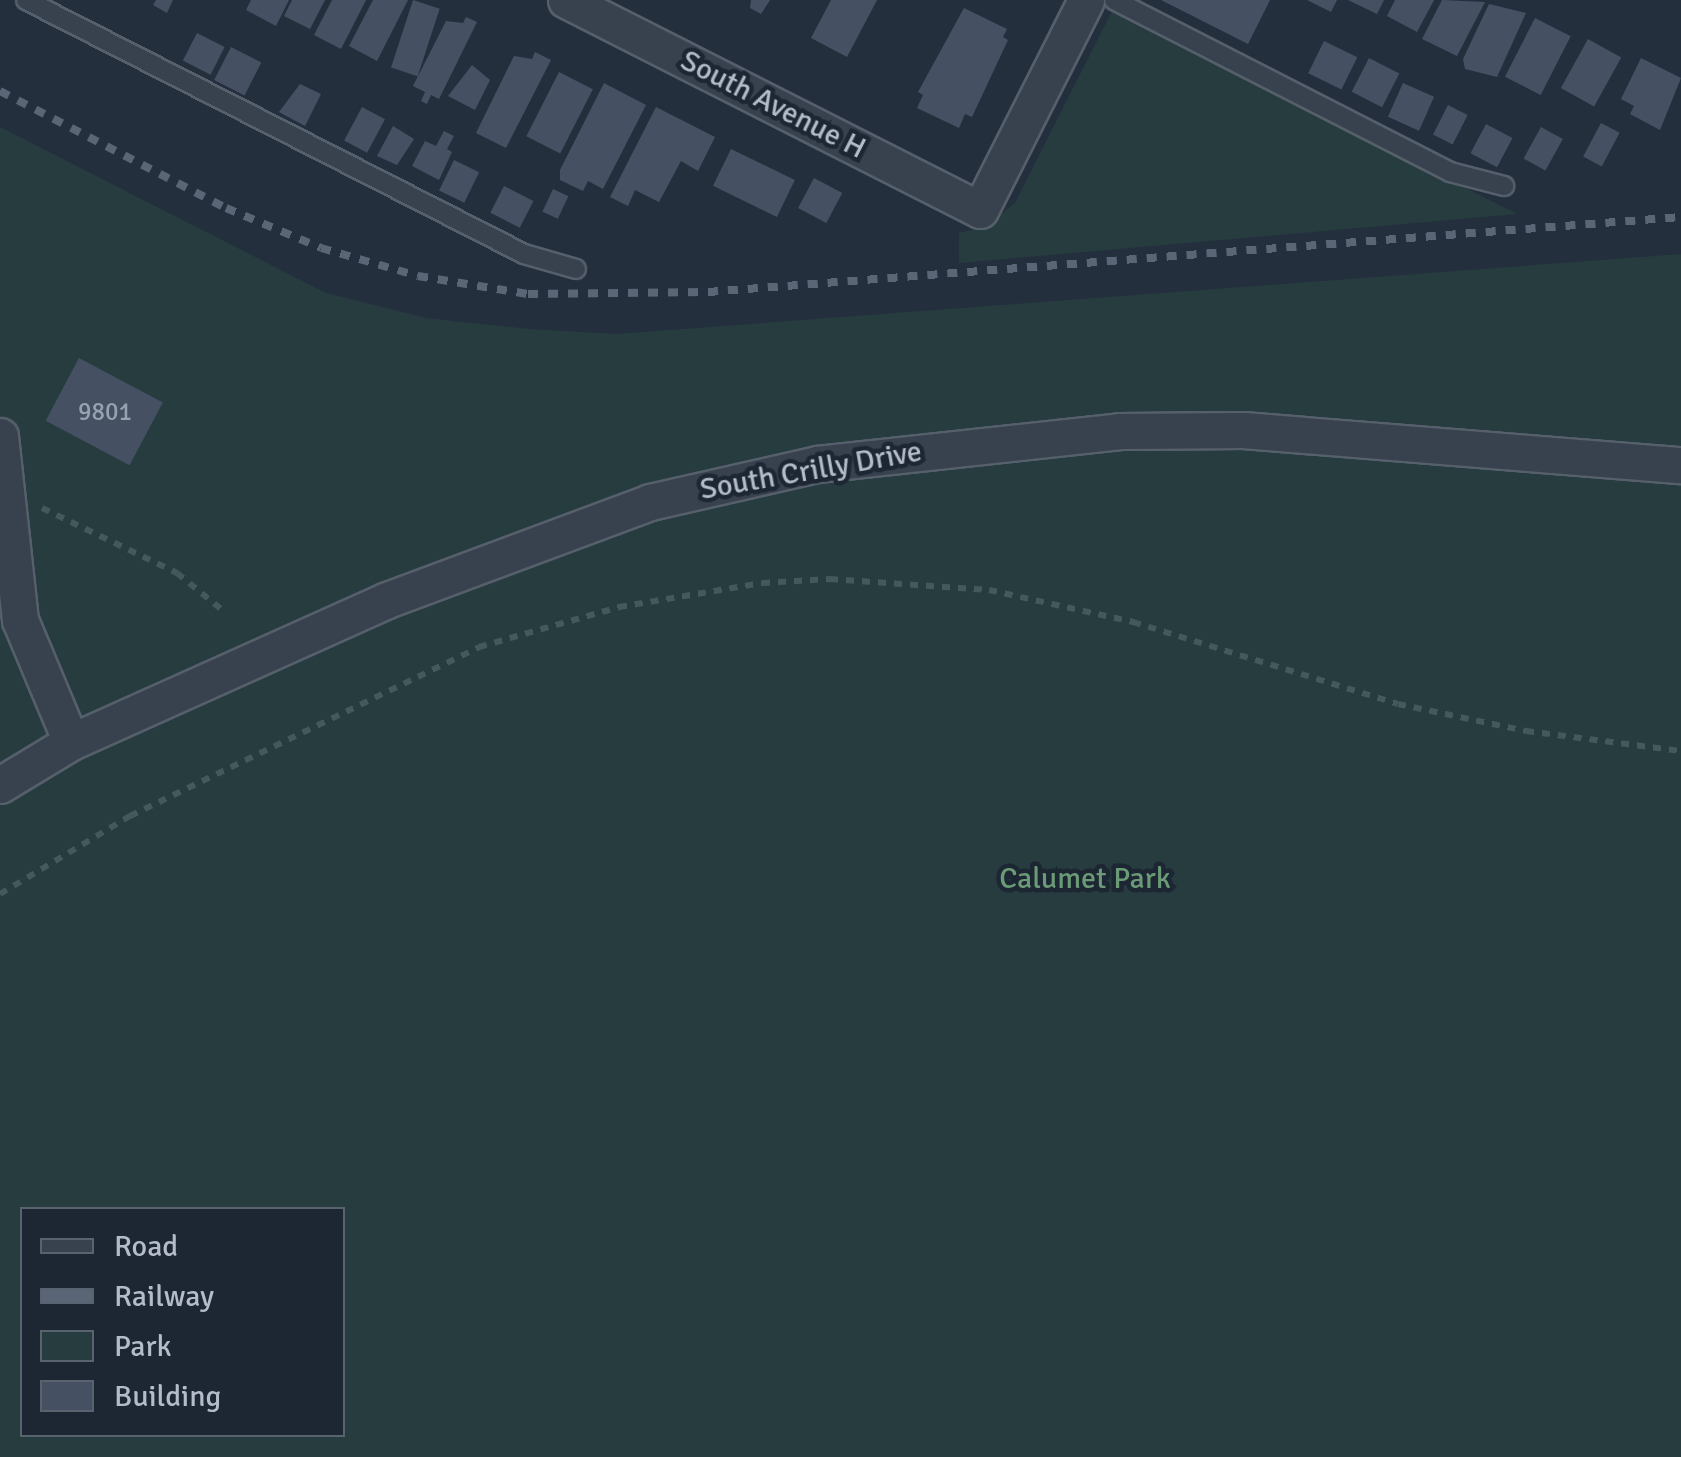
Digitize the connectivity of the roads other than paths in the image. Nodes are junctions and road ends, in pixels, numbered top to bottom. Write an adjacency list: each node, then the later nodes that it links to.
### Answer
1 (26, 0): 6 (lane)
2 (566, 0): 3 (street, South Avenue H)
3 (1086, 0)
4 (1114, 0): 5 (lane)
5 (1504, 186)
6 (576, 269)
7 (0, 436): 9 (street)
8 (1681, 464): 9 (street, South Crilly Drive)
9 (71, 742): 10 (street, South Crilly Drive)
10 (0, 785)

